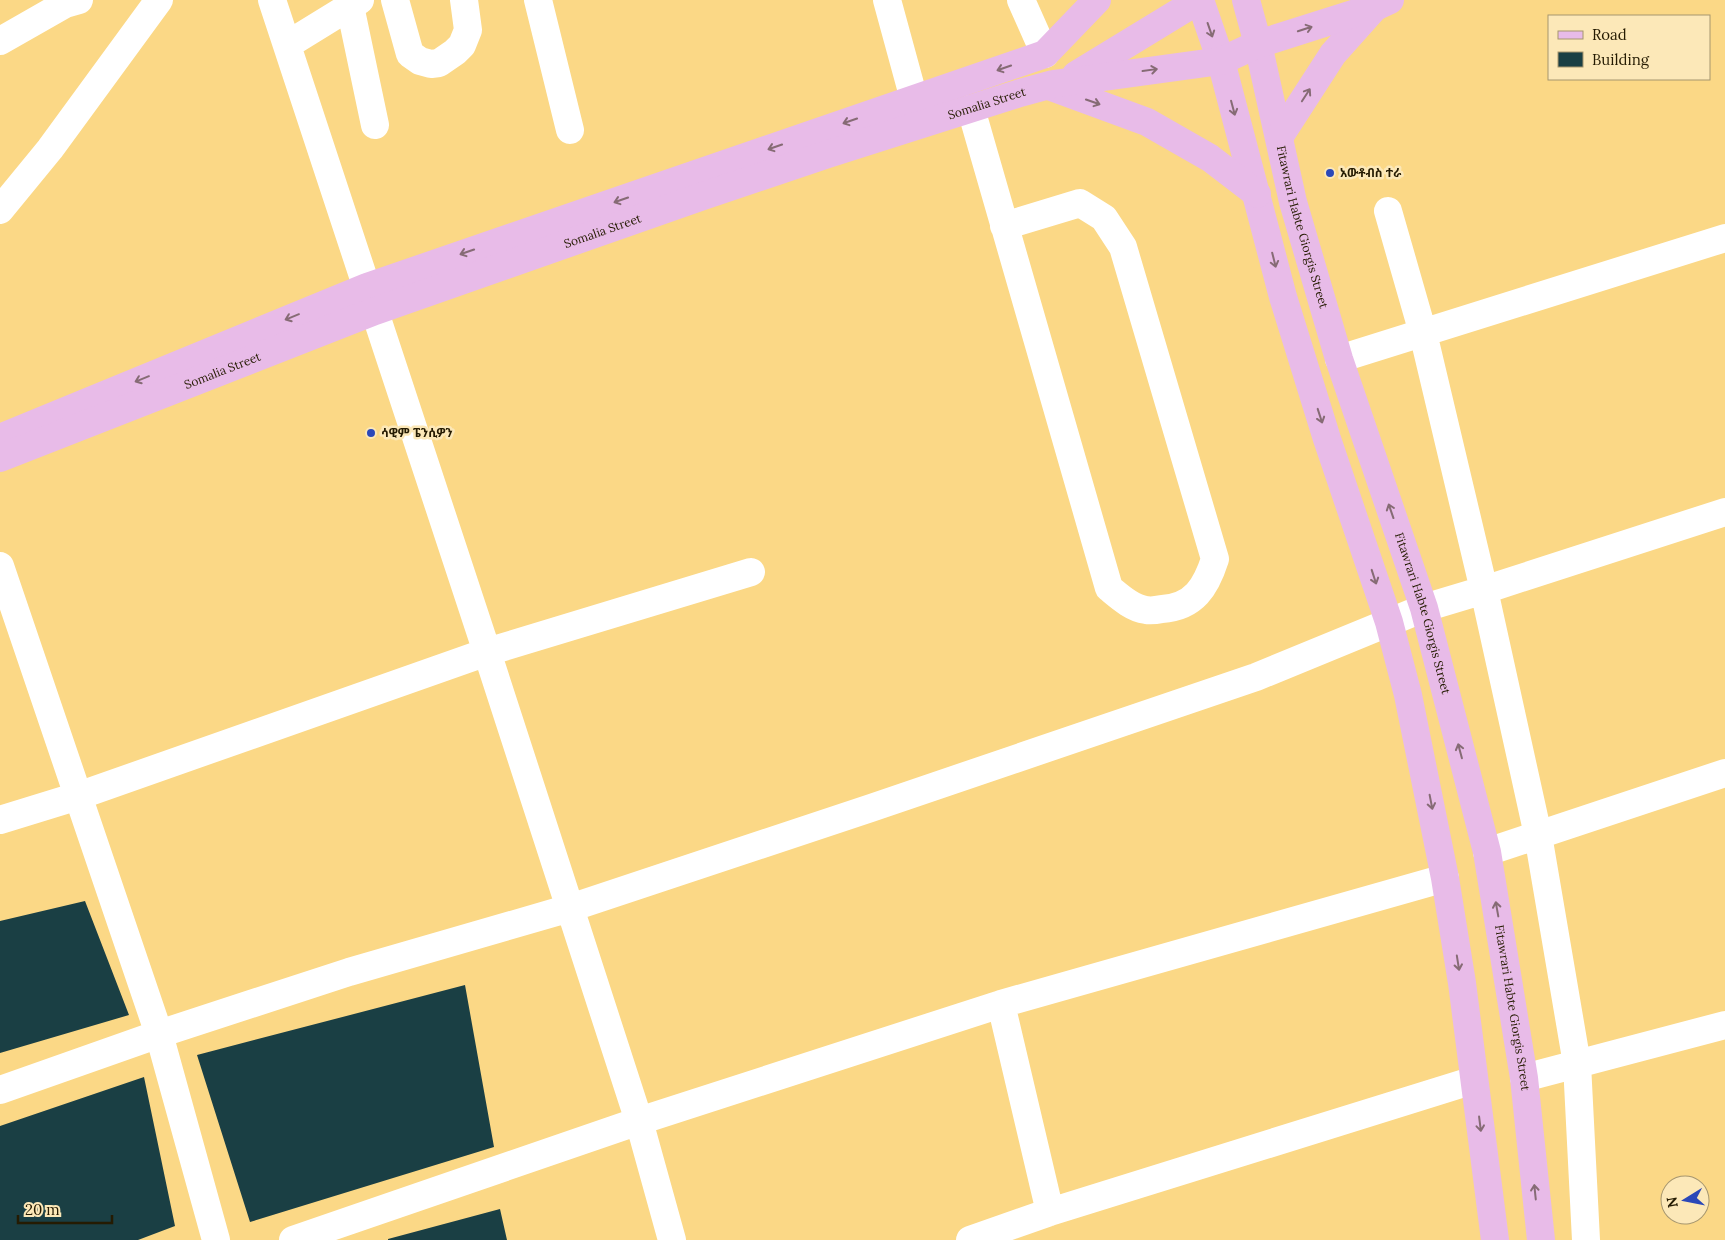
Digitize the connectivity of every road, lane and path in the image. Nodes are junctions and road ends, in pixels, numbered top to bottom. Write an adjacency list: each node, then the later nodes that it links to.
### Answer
1 (80, 0): 14 (street)
2 (159, 0): 26 (street)
3 (272, 0): 16 (street)
4 (395, 0): 5 (street)
5 (464, 0)
6 (538, 0): 23 (street)
7 (887, 0): 20 (street)
8 (1021, 0): 17 (street)
9 (1098, 0): 17 (main road)
10 (1199, 0): 18 (main road, one-way to 18); 19 (main road)
11 (1246, 0): 15 (main road, Fitawrari Habte Giorgis Street)
12 (355, 3): 16 (street); 22 (street)
13 (1382, 3): 15 (main road, Somalia Street, one-way to 13); 24 (main road, one-way to 13)
14 (0, 41)
15 (1258, 44): 18 (main road, Somalia Street); 24 (main road, Fitawrari Habte Giorgis Street)
16 (287, 45): 30 (street)
17 (1045, 54): 20 (main road, one-way to 20)
18 (1221, 60): 19 (main road, Somalia Street, one-way to 18); 25 (main road, one-way to 25)
19 (1057, 83): 21 (main road, Somalia Street); 25 (main road, one-way to 25)
20 (914, 99): 30 (main road, one-way to 30)
21 (971, 109): 28 (street); 30 (main road, Somalia Street)
22 (375, 124)
23 (570, 130)
24 (1280, 136): 32 (main road, Fitawrari Habte Giorgis Street)
25 (1257, 194): 40 (main road, one-way to 40)
26 (0, 210)
27 (1388, 211): 31 (street)
28 (1004, 226): 28 (street)
29 (1725, 238): 31 (street)
30 (371, 299): 33 (main road, one-way to 33); 34 (main road, Somalia Street); 41 (street)
31 (1423, 333): 32 (street); 38 (street)
32 (1339, 359): 39 (main road, Fitawrari Habte Giorgis Street, one-way to 32)
33 (0, 438)
34 (0, 458)
35 (1725, 512): 38 (street)
36 (0, 566): 43 (street)
37 (752, 572): 41 (street)
38 (1484, 590): 39 (street); 45 (street)
39 (1424, 608): 40 (street); 46 (main road, Fitawrari Habte Giorgis Street, one-way to 39)
40 (1389, 622): 47 (main road, one-way to 47); 48 (street)
41 (487, 652): 43 (street); 48 (street)
42 (1725, 773): 45 (street)
43 (78, 796): 44 (street); 51 (street)
44 (0, 820)
45 (1538, 835): 46 (street); 52 (street)
46 (1487, 852): 53 (main road, Fitawrari Habte Giorgis Street, one-way to 46)
47 (1445, 878): 49 (street); 54 (main road, one-way to 54)
48 (570, 908): 51 (street); 56 (street)
49 (1000, 1004): 56 (street); 57 (street)
50 (1725, 1025): 52 (street)
51 (158, 1034): 55 (street); 58 (street)
52 (1577, 1064): 53 (street); 64 (street)
53 (1524, 1078): 63 (main road, Fitawrari Habte Giorgis Street, one-way to 53)
54 (1474, 1080): 57 (street); 62 (main road, one-way to 62)
55 (0, 1090)
56 (639, 1121): 59 (street); 60 (street)
57 (1050, 1212): 61 (street)
58 (216, 1240)
59 (293, 1240)
60 (672, 1240)
61 (970, 1240)
62 (1495, 1240)
63 (1540, 1240)
64 (1586, 1240)

